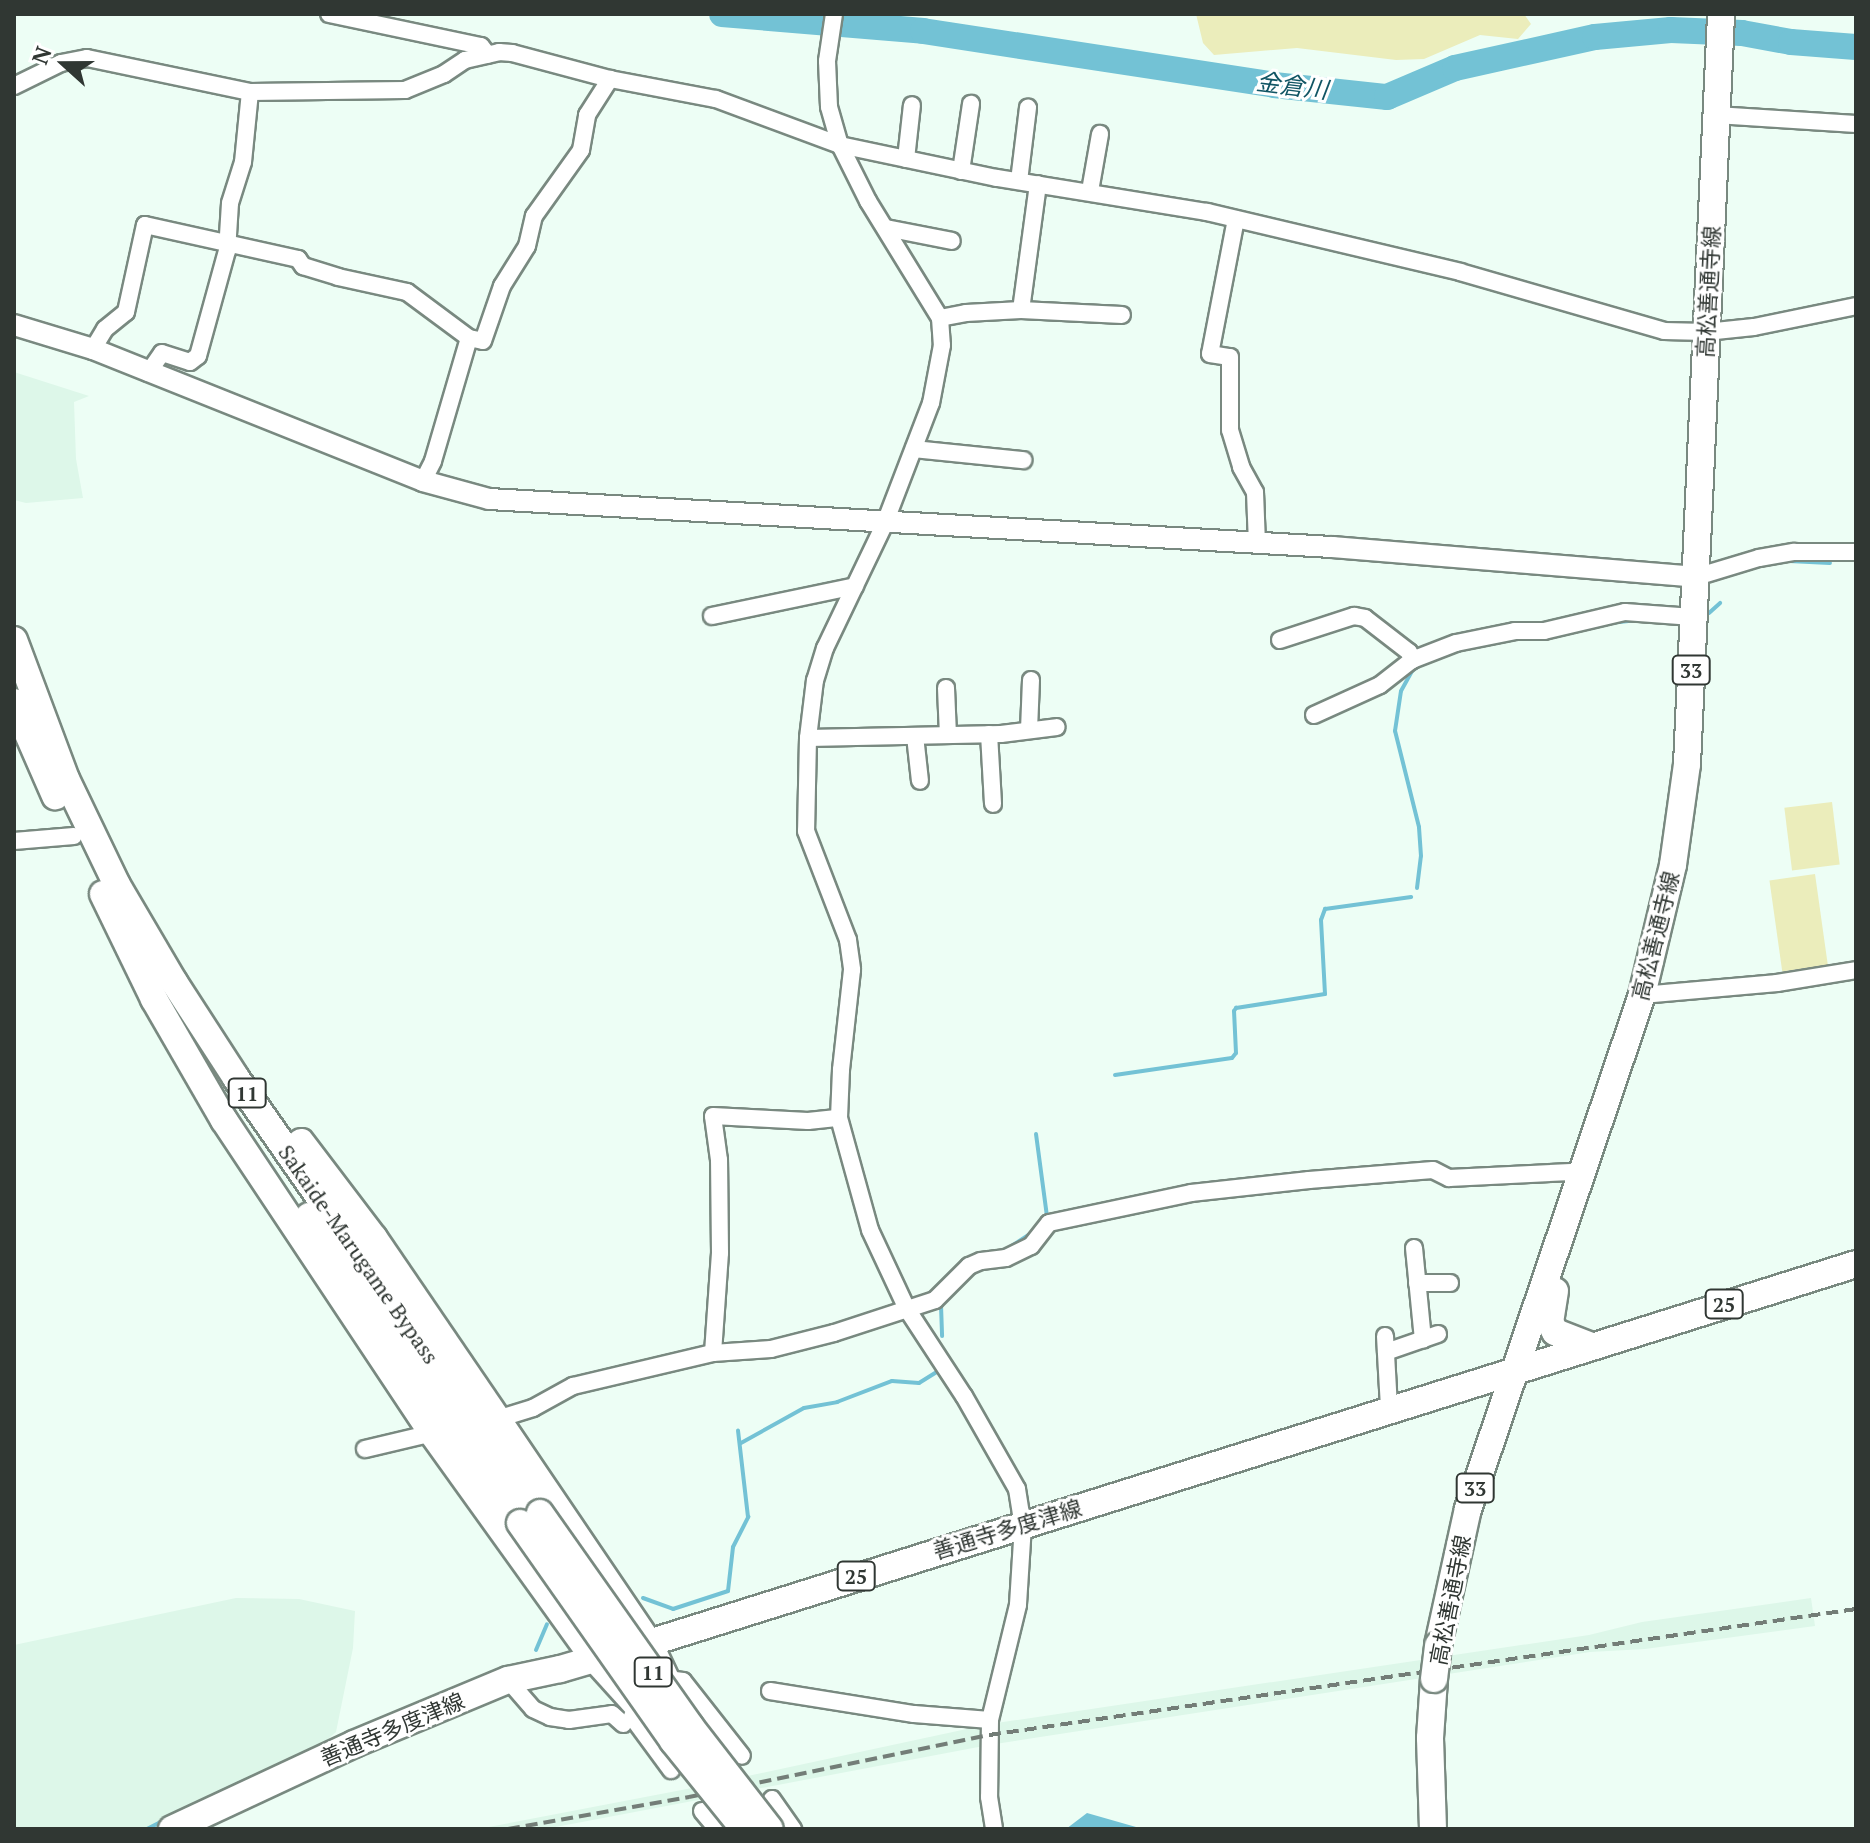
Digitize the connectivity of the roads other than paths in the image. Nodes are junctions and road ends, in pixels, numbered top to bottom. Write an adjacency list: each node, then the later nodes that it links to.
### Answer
1 (329, 14): 4 (street)
2 (834, 14): 14 (street)
3 (1721, 14): 11 (main road, 高松善通寺線 / 33)
4 (488, 55): 5 (street); 7 (street)
5 (610, 79): 14 (street); 30 (street)
6 (14, 86): 7 (street)
7 (250, 92): 23 (street)
8 (971, 104): 16 (street)
9 (912, 105): 15 (street)
10 (1028, 108): 17 (street)
11 (1716, 113): 12 (street); 29 (main road, 高松善通寺線 / 33)
12 (1856, 124)
13 (1100, 134): 19 (street)
14 (840, 145): 15 (street); 21 (street)
15 (906, 159): 16 (street)
16 (961, 171): 17 (street)
17 (1019, 181): 18 (street)
18 (1038, 184): 19 (street); 25 (street)
19 (1090, 191): 20 (street)
20 (1236, 219): 29 (street); 37 (street)
21 (886, 228): 22 (street); 27 (street)
22 (952, 241)
23 (227, 242): 30 (street); 31 (street); 32 (street)
24 (1856, 306): 29 (street)
25 (1021, 310): 26 (street); 27 (street)
26 (1122, 315)
27 (940, 318): 33 (street)
28 (14, 325): 31 (street)
29 (1706, 332): 39 (main road, 高松善通寺線 / 33)
30 (469, 338): 35 (street)
31 (93, 349): 32 (street)
32 (148, 373): 35 (street)
33 (914, 449): 34 (street); 36 (street)
34 (1023, 460)
35 (423, 481): 36 (street)
36 (885, 523): 37 (street); 40 (street)
37 (1257, 543): 39 (street)
38 (1856, 552): 39 (street)
39 (1696, 577): 42 (main road, 高松善通寺線 / 33)
40 (855, 586): 41 (street); 55 (street)
41 (712, 616)
42 (1693, 617): 45 (street); 63 (main road, 高松善通寺線 / 33)
43 (14, 640): 61 (main road, Sakaide-Marugame Bypass / 11)
44 (1280, 640): 45 (street)
45 (1412, 660): 49 (street)
46 (1031, 680): 51 (street)
47 (946, 688): 53 (street)
48 (14, 702): 58 (main road, Sakaide-Marugame Bypass / 11)
49 (1314, 715)
50 (1057, 727): 51 (street)
51 (1029, 730): 52 (street)
52 (989, 734): 53 (street); 57 (street)
53 (948, 735): 54 (street)
54 (915, 736): 55 (street); 56 (street)
55 (808, 738): 64 (street)
56 (920, 781)
57 (993, 804)
58 (74, 836): 59 (street); 60 (main road, Sakaide-Marugame Bypass / 11)
59 (14, 841)
60 (103, 894): 80 (main road); 83 (main road, Sakaide-Marugame Bypass / 11)
61 (158, 955): 79 (main road); 83 (main road, Sakaide-Marugame Bypass / 11)
62 (1856, 970): 63 (street)
63 (1642, 995): 66 (main road, 高松善通寺線 / 33)
64 (839, 1118): 71 (street); 74 (street)
65 (1571, 1172): 71 (street)
66 (1569, 1214): 72 (main road, 高松善通寺線 / 33); 73 (main road)
67 (1414, 1248): 69 (street)
68 (1856, 1264): 73 (main road, 善通寺多度津線 / 25)
69 (1417, 1283): 70 (street); 78 (street)
70 (1450, 1283)
71 (907, 1309): 74 (street); 84 (street)
72 (1528, 1337): 75 (main road); 76 (main road, 高松善通寺線 / 33)
73 (1592, 1346): 75 (main road, 善通寺多度津線 / 25)
74 (713, 1353): 79 (street)
75 (1553, 1358): 76 (main road, 善通寺多度津線 / 25)
76 (1516, 1369): 77 (main road, 善通寺多度津線 / 25); 82 (main road, 高松善通寺線 / 33)
77 (1458, 1387): 78 (main road, 善通寺多度津線 / 25); 82 (main road)
78 (1389, 1408): 84 (main road, 善通寺多度津線 / 25)
79 (494, 1421): 85 (main road)
80 (435, 1432): 81 (street); 86 (main road)
81 (365, 1449)
82 (1468, 1509): 101 (main road, 高松善通寺線 / 33, bridge)
83 (530, 1518): 96 (main road, Sakaide-Marugame Bypass / 11, bridge)
84 (1023, 1525): 85 (main road, 善通寺多度津線 / 25); 91 (street)
85 (649, 1643): 86 (main road, 善通寺多度津線 / 25); 87 (main road)
86 (593, 1657): 88 (main road, 善通寺多度津線 / 25); 90 (main road)
87 (667, 1679): 90 (street); 90 (main road); 92 (street)
88 (508, 1680): 90 (street); 97 (main road, 善通寺多度津線 / 25)
89 (770, 1691): 91 (street)
90 (629, 1715): 93 (street)
91 (990, 1720): 100 (street)
92 (742, 1756)
93 (671, 1770)
94 (772, 1799): 99 (street)
95 (702, 1811): 98 (street)
96 (760, 1828)
97 (172, 1829)
98 (717, 1829)
99 (793, 1829)
100 (994, 1829)
101 (1433, 1829)

